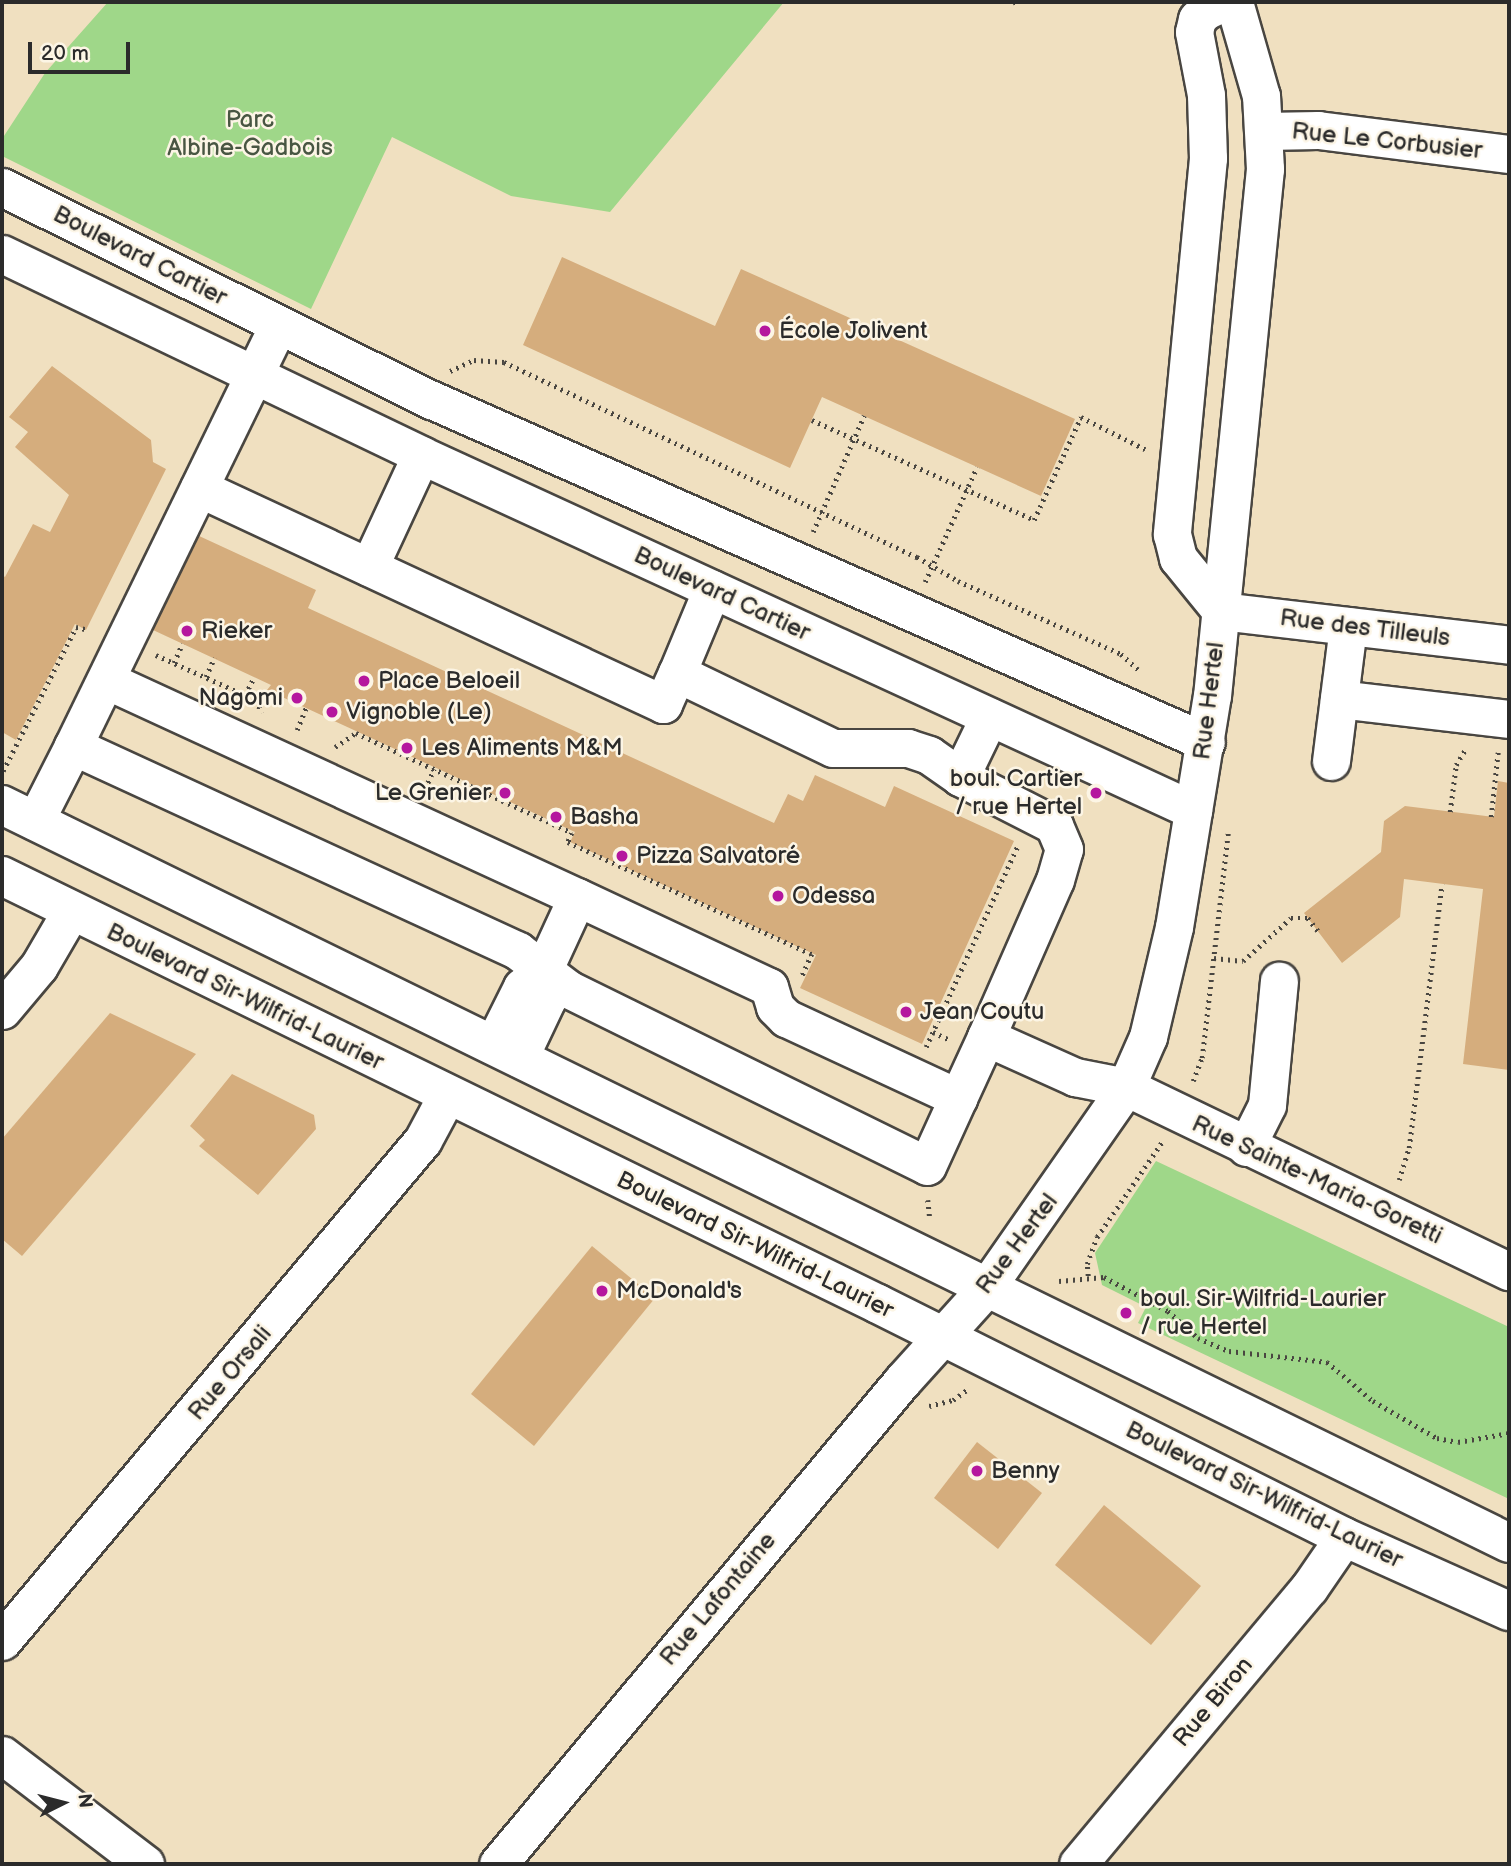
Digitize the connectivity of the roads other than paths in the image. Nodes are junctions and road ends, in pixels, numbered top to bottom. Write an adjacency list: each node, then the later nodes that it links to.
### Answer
1 (1224, 2): 13 (street)
2 (1234, 2): 3 (street, Rue Hertel)
3 (1265, 131): 4 (street, Rue Le Corbusier); 13 (street, Rue Hertel)
4 (1509, 154)
5 (2, 187): 7 (street, Boulevard Cartier)
6 (2, 254): 8 (street, Boulevard Cartier)
7 (278, 326): 8 (street); 21 (street, Boulevard Cartier)
8 (253, 376): 9 (street, Boulevard Cartier); 10 (street)
9 (421, 455): 11 (street); 12 (street, Boulevard Cartier)
10 (199, 488): 11 (street); 17 (street)
11 (369, 567): 16 (street)
12 (712, 589): 16 (street); 19 (street, Boulevard Cartier)
13 (1221, 611): 14 (street, Rue des Tilleuls); 21 (street, Rue Hertel)
14 (1348, 626): 15 (street, Rue des Tilleuls); 18 (street)
15 (1509, 645)
16 (677, 673): 24 (street)
17 (106, 680): 22 (street); 29 (street)
18 (1339, 699): 20 (street); 23 (street)
19 (989, 717): 24 (street); 26 (street, Boulevard Cartier)
20 (1505, 729)
21 (1206, 742): 26 (street, Rue Hertel)
22 (73, 746): 27 (street); 31 (street)
23 (1331, 761)
24 (960, 778): 34 (street)
25 (2, 805): 27 (main road)
26 (1193, 810): 36 (street, Rue Hertel)
27 (35, 821): 35 (main road)
28 (2, 876): 30 (main road, Boulevard Sir-Wilfrid-Laurier)
29 (577, 897): 31 (street); 38 (street)
30 (71, 911): 33 (street); 37 (main road, Boulevard Sir-Wilfrid-Laurier)
31 (543, 971): 35 (street); 38 (street)
32 (1279, 982): 39 (street)
33 (2, 1010)
34 (986, 1037): 36 (street, Rue Sainte-Maria-Goretti); 38 (street)
35 (506, 1052): 41 (main road)
36 (1126, 1087): 39 (street, Rue Sainte-Maria-Goretti); 41 (street, Rue Hertel)
37 (446, 1097): 42 (main road, Boulevard Sir-Wilfrid-Laurier); 46 (street, Rue Orsali)
38 (958, 1098)
39 (1246, 1147): 40 (street, Rue Sainte-Maria-Goretti)
40 (1509, 1271)
41 (986, 1288): 42 (street, Rue Hertel); 44 (main road)
42 (944, 1338): 43 (main road, Boulevard Sir-Wilfrid-Laurier); 49 (street, Rue Lafontaine)
43 (1344, 1537): 45 (main road, Boulevard Sir-Wilfrid-Laurier); 50 (street, Rue Biron)
44 (1509, 1543)
45 (1509, 1611)
46 (2, 1641)
47 (2, 1755): 48 (street)
48 (145, 1864)
49 (498, 1864)
50 (1078, 1864)

